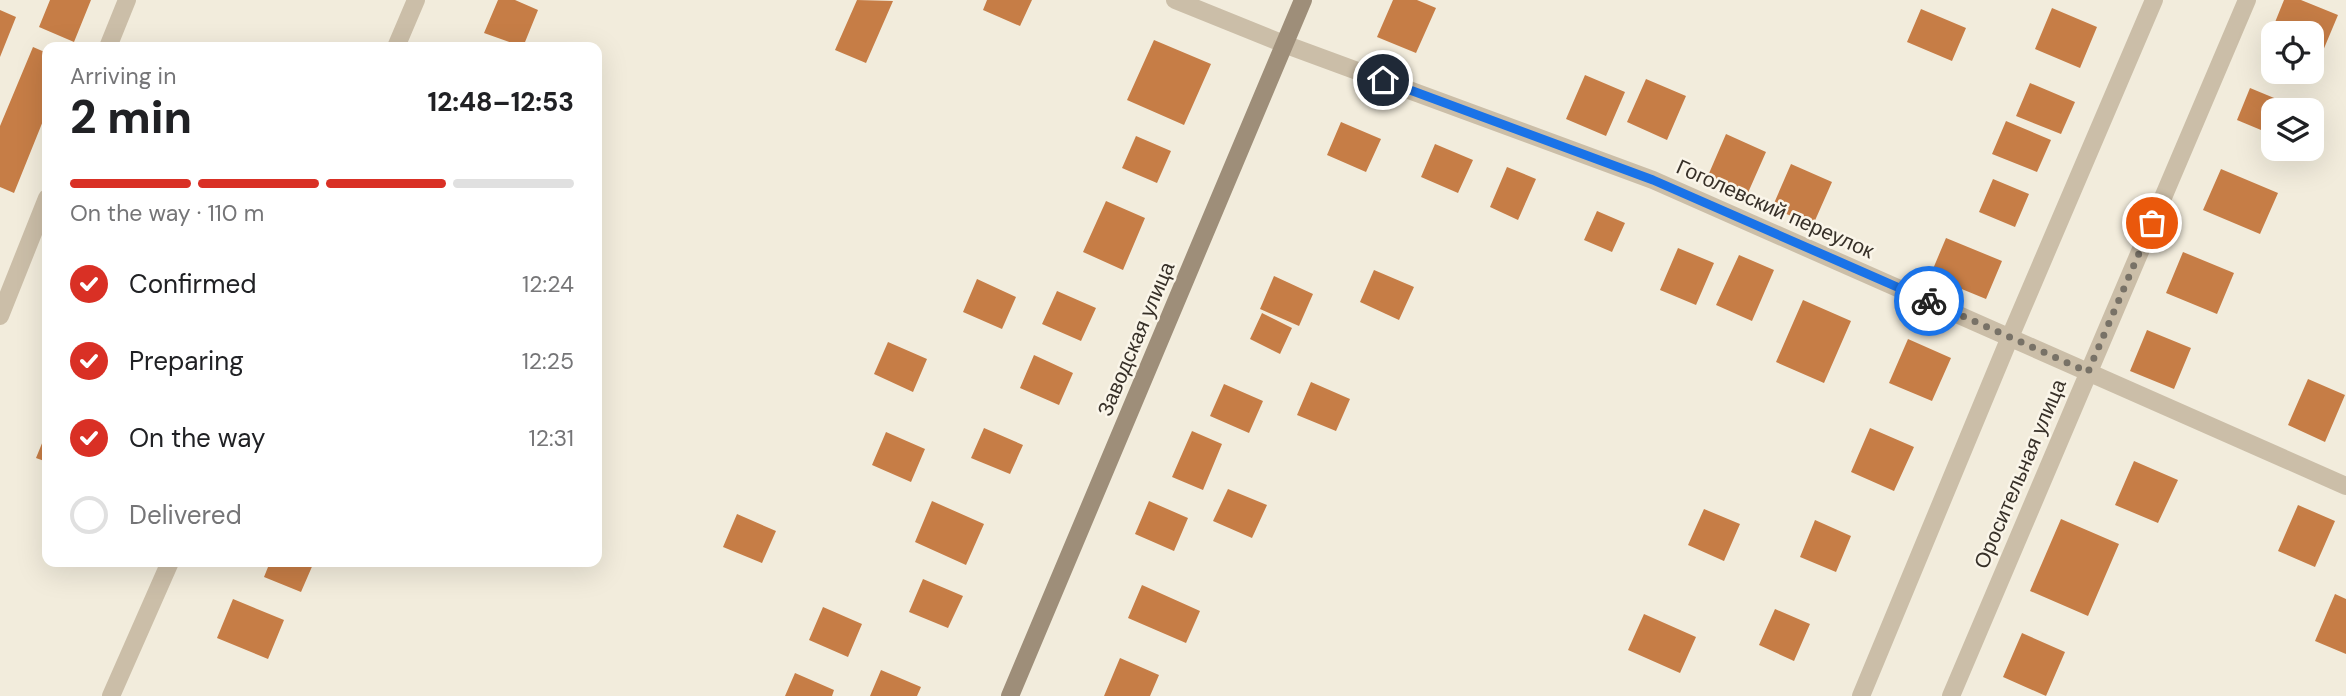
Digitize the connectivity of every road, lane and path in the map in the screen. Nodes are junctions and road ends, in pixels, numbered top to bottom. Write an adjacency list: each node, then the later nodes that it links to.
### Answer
1 (127, 0): 7 (street)
2 (416, 0): 8 (street)
3 (1175, 0): 9 (street, Гоголевский переулок)
4 (1303, 0): 9 (main road, Заводская улица)
5 (2154, 0): 12 (street)
6 (2247, 0): 13 (street, Оросительная улица)
7 (110, 42)
8 (398, 42)
9 (1284, 44): 12 (street, Гоголевский переулок); 17 (main road, Заводская улица)
10 (42, 211): 11 (street)
11 (0, 316)
12 (2010, 337): 13 (street, Гоголевский переулок); 18 (street)
13 (2088, 372): 14 (street, Гоголевский переулок); 19 (street, Оросительная улица)
14 (2346, 486)
15 (168, 567): 16 (street)
16 (111, 696)
17 (1010, 696)
18 (1861, 696)
19 (1951, 696)

